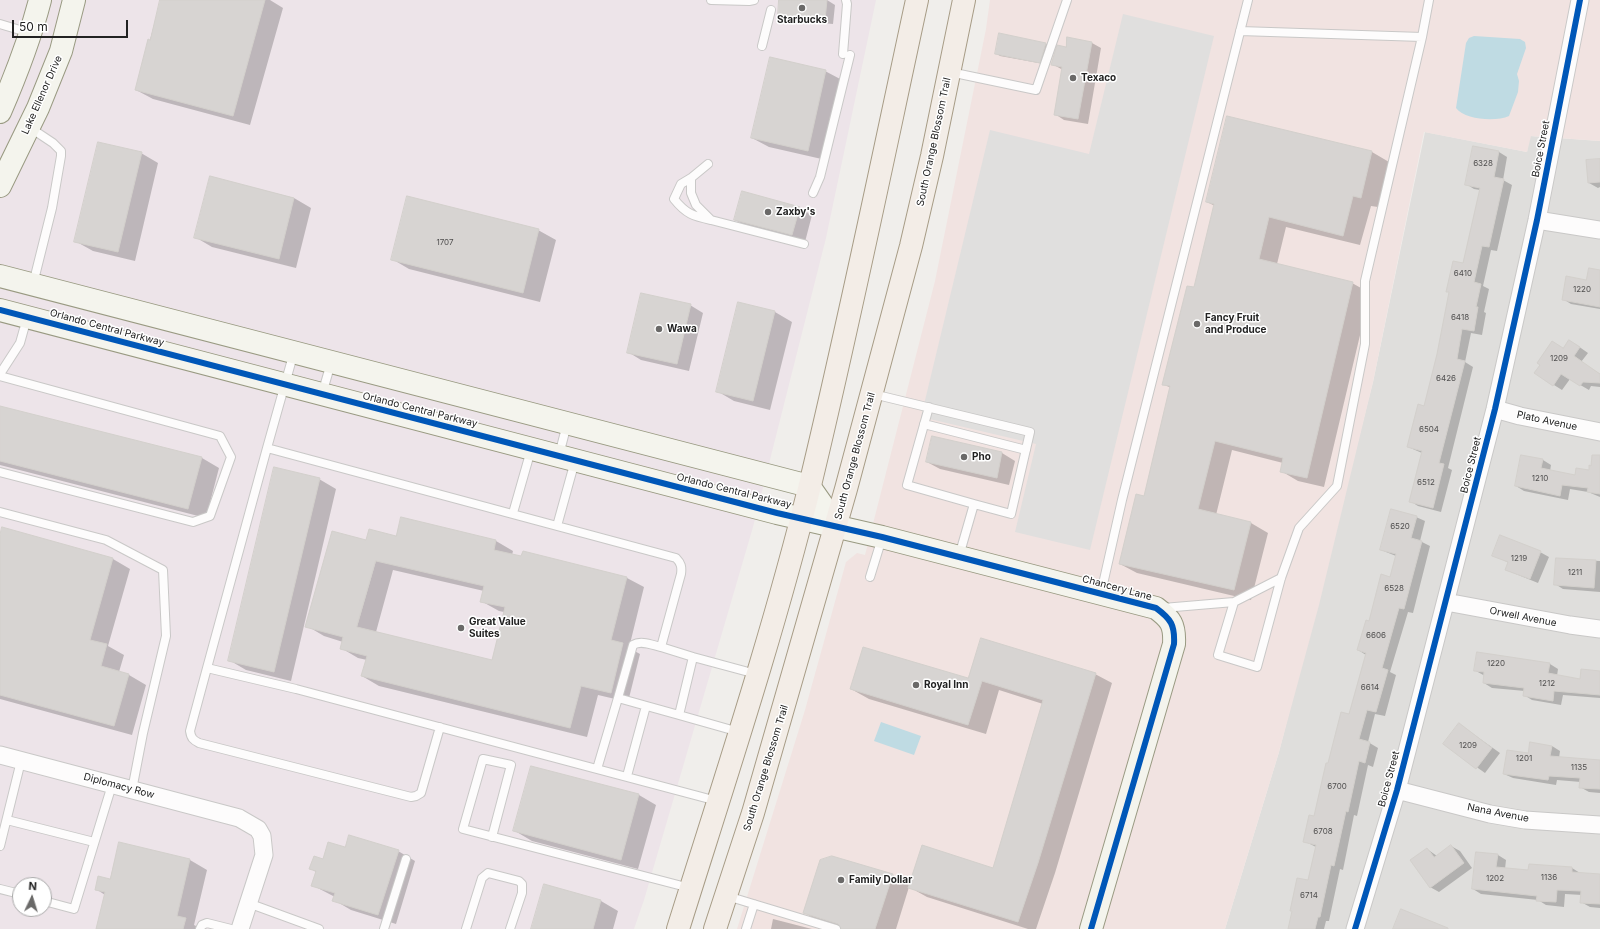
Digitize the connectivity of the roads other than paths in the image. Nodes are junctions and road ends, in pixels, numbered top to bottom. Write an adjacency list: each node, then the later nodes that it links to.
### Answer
1 (40, 0): 15 (street)
2 (74, 0): 18 (street, Lake Ellenor Drive)
3 (711, 0): 11 (lane)
4 (846, 0): 25 (lane)
5 (917, 0): 50 (main road)
6 (964, 0): 19 (main road, South Orange Blossom Trail)
7 (1067, 0): 19 (lane)
8 (1248, 0): 14 (lane)
9 (1429, 0): 16 (lane)
10 (1580, 0): 27 (street, Boice Street)
11 (752, 1)
12 (771, 10): 17 (lane)
13 (0, 24): 15 (lane)
14 (1240, 31): 16 (lane); 61 (lane)
15 (31, 34): 18 (street); 20 (street)
16 (1422, 37): 60 (lane)
17 (762, 46)
18 (61, 51): 21 (street, Lake Ellenor Drive)
19 (949, 72): 38 (main road, South Orange Blossom Trail)
20 (0, 112)
21 (29, 127): 24 (street, Lake Ellenor Drive); 31 (lane)
22 (708, 164): 23 (lane)
23 (691, 178): 26 (lane); 26 (lane)
24 (0, 186)
25 (813, 193)
26 (711, 220): 29 (lane)
27 (1537, 220): 28 (street); 41 (street, Boice Street)
28 (1600, 230)
29 (804, 244)
30 (0, 276): 31 (street)
31 (33, 284): 34 (street)
32 (0, 310): 33 (street, Orlando Central Parkway)
33 (28, 318): 36 (lane); 37 (street, Orlando Central Parkway)
34 (294, 352): 35 (street); 37 (lane)
35 (332, 362): 39 (lane); 42 (street)
36 (0, 375): 49 (lane)
37 (284, 385): 39 (street, Orlando Central Parkway); 45 (lane)
38 (872, 393): 40 (lane); 56 (main road, South Orange Blossom Trail)
39 (322, 395): 46 (street, Orlando Central Parkway)
40 (929, 407): 43 (lane); 47 (lane)
41 (1495, 409): 44 (street, Plato Avenue); 63 (street, Boice Street)
42 (567, 423): 48 (lane); 50 (street)
43 (924, 424): 47 (lane); 51 (lane)
44 (1600, 432)
45 (267, 448): 53 (lane); 68 (lane)
46 (531, 449): 48 (street, Orlando Central Parkway); 53 (lane)
47 (1026, 450): 51 (lane)
48 (567, 459): 54 (street, Orlando Central Parkway); 55 (lane)
49 (0, 472)
50 (809, 486): 54 (main road); 56 (street)
51 (974, 504): 58 (lane)
52 (0, 512): 80 (lane)
53 (513, 514): 55 (lane)
54 (801, 518): 56 (street, Orlando Central Parkway); 69 (main road)
55 (558, 526): 66 (lane)
56 (837, 526): 57 (street, Chancery Lane); 92 (main road, South Orange Blossom Trail)
57 (882, 537): 58 (street, Chancery Lane); 59 (lane)
58 (959, 557): 61 (street, Chancery Lane)
59 (870, 577)
60 (1281, 578): 62 (lane); 62 (lane)
61 (1100, 593): 64 (street, Chancery Lane)
62 (1234, 602): 64 (lane)
63 (1446, 602): 65 (street, Orwell Avenue); 81 (street, Boice Street)
64 (1156, 608): 107 (street, Chancery Lane)
65 (1600, 629)
66 (661, 647): 67 (lane); 70 (lane)
67 (694, 657): 69 (lane); 72 (lane)
68 (207, 668): 73 (lane); 73 (lane)
69 (757, 674): 74 (main road)
70 (618, 698): 71 (lane); 77 (lane)
71 (646, 706): 72 (lane); 78 (lane)
72 (679, 715): 74 (lane)
73 (440, 727): 77 (lane)
74 (739, 732): 82 (main road)
75 (0, 755): 76 (street, Diplomacy Row)
76 (21, 761): 79 (street, Diplomacy Row); 83 (lane)
77 (597, 769): 78 (lane)
78 (627, 776): 82 (lane)
79 (112, 785): 80 (street, Diplomacy Row); 86 (lane)
80 (132, 790): 94 (street, Diplomacy Row)
81 (1397, 790): 84 (street, Nana Avenue); 108 (street, Boice Street)
82 (718, 802): 90 (main road)
83 (7, 820): 86 (lane); 87 (lane)
84 (1600, 825)
85 (492, 837): 85 (lane); 90 (lane)
86 (94, 842): 93 (lane)
87 (0, 846)
88 (406, 859): 100 (lane)
89 (0, 888): 91 (lane)
90 (691, 888): 103 (main road)
91 (12, 892)
92 (726, 896): 95 (lane); 104 (main road, South Orange Blossom Trail)
93 (52, 903)
94 (248, 903): 98 (street, Diplomacy Row); 99 (lane)
95 (754, 904): 105 (lane); 106 (lane)
96 (200, 929): 97 (lane)
97 (231, 929)
98 (240, 929)
99 (319, 929)
100 (384, 929)
101 (466, 929): 102 (lane)
102 (510, 929)
103 (678, 929)
104 (715, 929)
105 (746, 929)
106 (836, 929)
107 (1091, 929)
108 (1355, 929)

